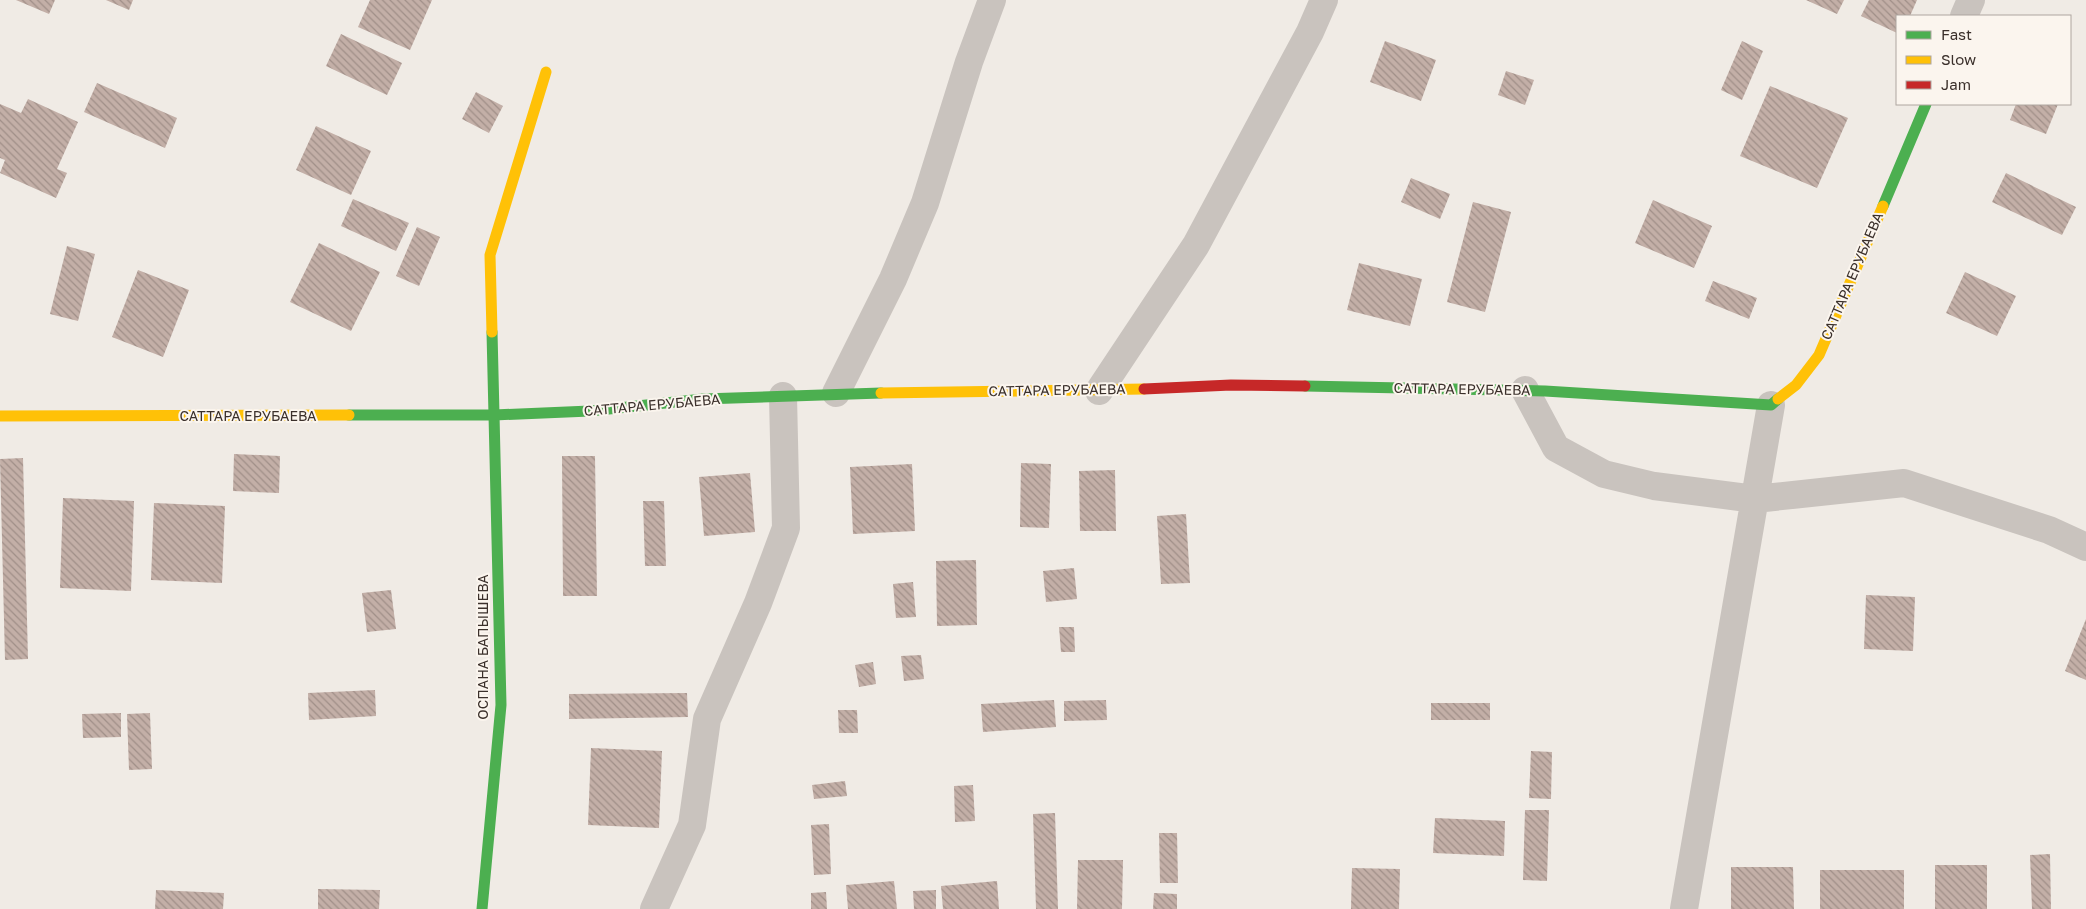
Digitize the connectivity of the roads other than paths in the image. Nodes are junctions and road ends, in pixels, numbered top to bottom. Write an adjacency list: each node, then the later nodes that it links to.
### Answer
1 (992, 0): 9 (street)
2 (1324, 0): 7 (street)
3 (1971, 0): 4 (street)
4 (1964, 15)
5 (546, 72): 12 (street, ОСПАНА БАПЫШЕВА)
6 (1926, 105): 11 (street, САТТАРА ЕРУБАЕВА)
7 (1099, 390): 8 (street, САТТАРА ЕРУБАЕВА); 9 (street, САТТАРА ЕРУБАЕВА)
8 (1525, 390): 11 (street, САТТАРА ЕРУБАЕВА); 14 (street)
9 (836, 393): 10 (street, САТТАРА ЕРУБАЕВА)
10 (783, 396): 12 (street, САТТАРА ЕРУБАЕВА); 17 (street)
11 (1770, 405): 14 (street)
12 (494, 415): 13 (street, САТТАРА ЕРУБАЕВА); 16 (street, ОСПАНА БАПЫШЕВА)
13 (0, 416)
14 (1754, 499): 15 (street); 18 (street)
15 (2086, 547)
16 (482, 909)
17 (654, 909)
18 (1684, 909)

